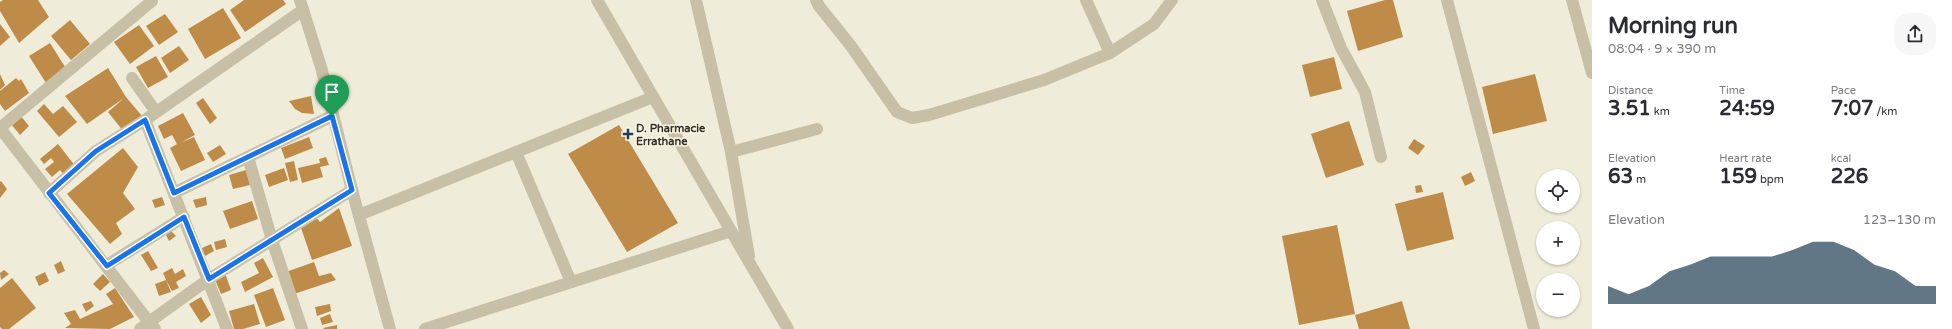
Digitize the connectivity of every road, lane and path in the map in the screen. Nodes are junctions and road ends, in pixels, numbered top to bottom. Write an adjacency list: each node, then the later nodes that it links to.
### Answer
1 (597, 0): 14 (street)
2 (696, 0): 21 (street)
3 (816, 0): 11 (street)
4 (1086, 0): 11 (street)
5 (1172, 0): 11 (street)
6 (1322, 0): 22 (street)
7 (1447, 0): 41 (street)
8 (1572, 0): 12 (street)
9 (152, 1): 18 (street)
10 (301, 5): 15 (street); 16 (street)
11 (1110, 53)
12 (1592, 73)
13 (132, 78): 15 (street)
14 (653, 97): 20 (street); 29 (street)
15 (156, 112): 17 (street)
16 (332, 116): 23 (street); 24 (street)
17 (145, 120): 25 (street); 26 (street)
18 (0, 128): 25 (street)
19 (817, 129): 21 (street)
20 (516, 152): 27 (street); 34 (street)
21 (732, 152): 31 (street)
22 (1381, 156)
23 (248, 157): 26 (street); 30 (street)
24 (352, 190): 27 (street); 30 (street)
25 (49, 193): 32 (street)
26 (174, 193): 28 (street)
27 (359, 215): 38 (street)
28 (184, 217): 32 (street); 33 (street)
29 (731, 231): 31 (street); 34 (street)
30 (272, 240): 33 (street); 37 (street)
31 (750, 263): 40 (street)
32 (107, 266): 35 (street)
33 (209, 279): 35 (street); 36 (street)
34 (571, 282): 39 (street)
35 (148, 327)
36 (227, 329)
37 (302, 329)
38 (390, 329)
39 (425, 329)
40 (788, 329)
41 (1534, 329)

